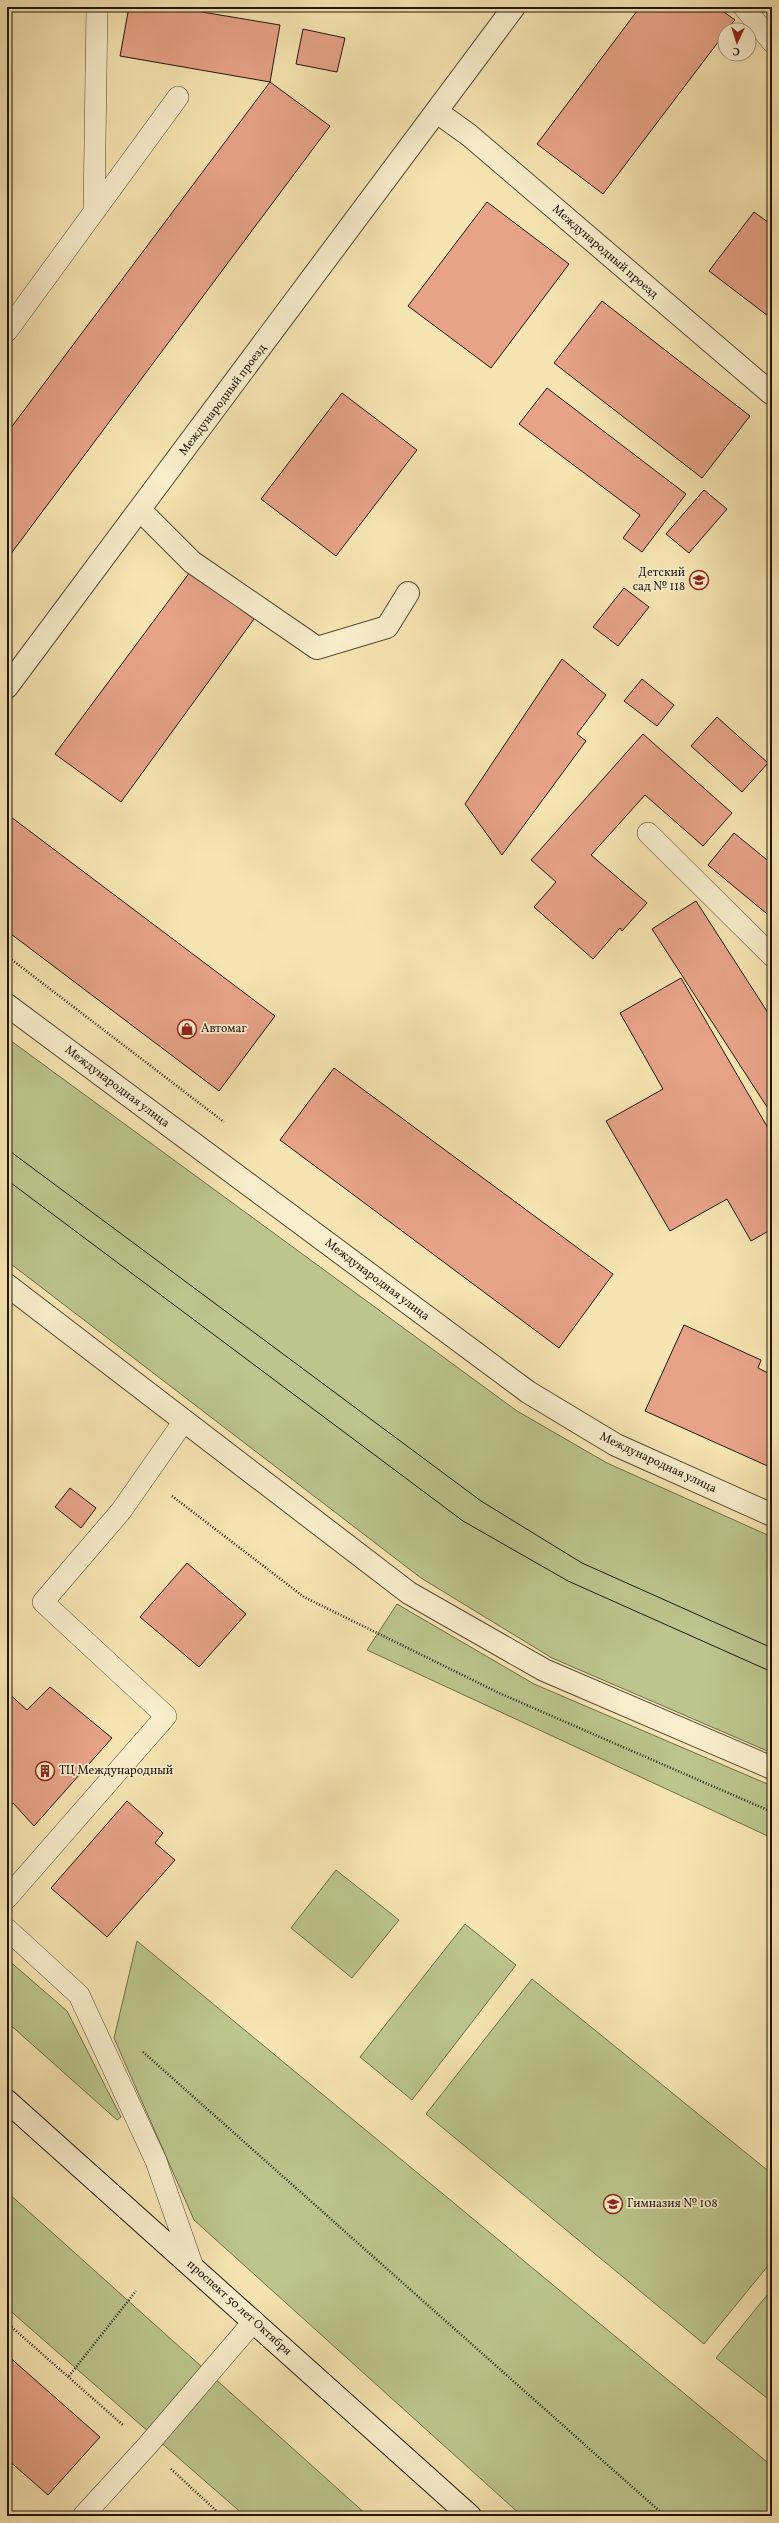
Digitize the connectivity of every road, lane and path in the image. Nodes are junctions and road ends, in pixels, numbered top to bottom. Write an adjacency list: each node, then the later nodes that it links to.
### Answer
1 (97, 7): 7 (lane)
2 (514, 7): 6 (street, Международный проезд)
3 (744, 7): 4 (lane)
4 (772, 42)
5 (178, 97): 7 (lane)
6 (437, 112): 9 (street, Международный проезд); 10 (street, Международный проезд)
7 (94, 210): 8 (lane)
8 (7, 331)
9 (772, 394)
10 (141, 511): 11 (street); 12 (street, Международный проезд)
11 (408, 593)
12 (7, 687)
13 (648, 833): 15 (lane)
14 (7, 956): 17 (path)
15 (772, 956)
16 (7, 1005): 21 (street, Международная улица)
17 (229, 1126)
18 (7, 1285): 19 (street)
19 (184, 1421): 20 (lane); 22 (street)
20 (145, 1475): 23 (path); 24 (lane)
21 (772, 1515)
22 (772, 1768)
23 (772, 1812)
24 (7, 1898)
25 (7, 1929): 28 (lane)
26 (138, 2047): 37 (path)
27 (7, 2101): 28 (street, проспект 50 лет Октября)
28 (193, 2267): 30 (street, проспект 50 лет Октября)
29 (136, 2291): 32 (path)
30 (254, 2321): 33 (lane); 36 (street, проспект 50 лет Октября)
31 (7, 2323): 32 (path)
32 (69, 2376): 33 (path)
33 (147, 2446): 34 (lane); 35 (path)
34 (83, 2516)
35 (222, 2516)
36 (470, 2516)
37 (665, 2516)

